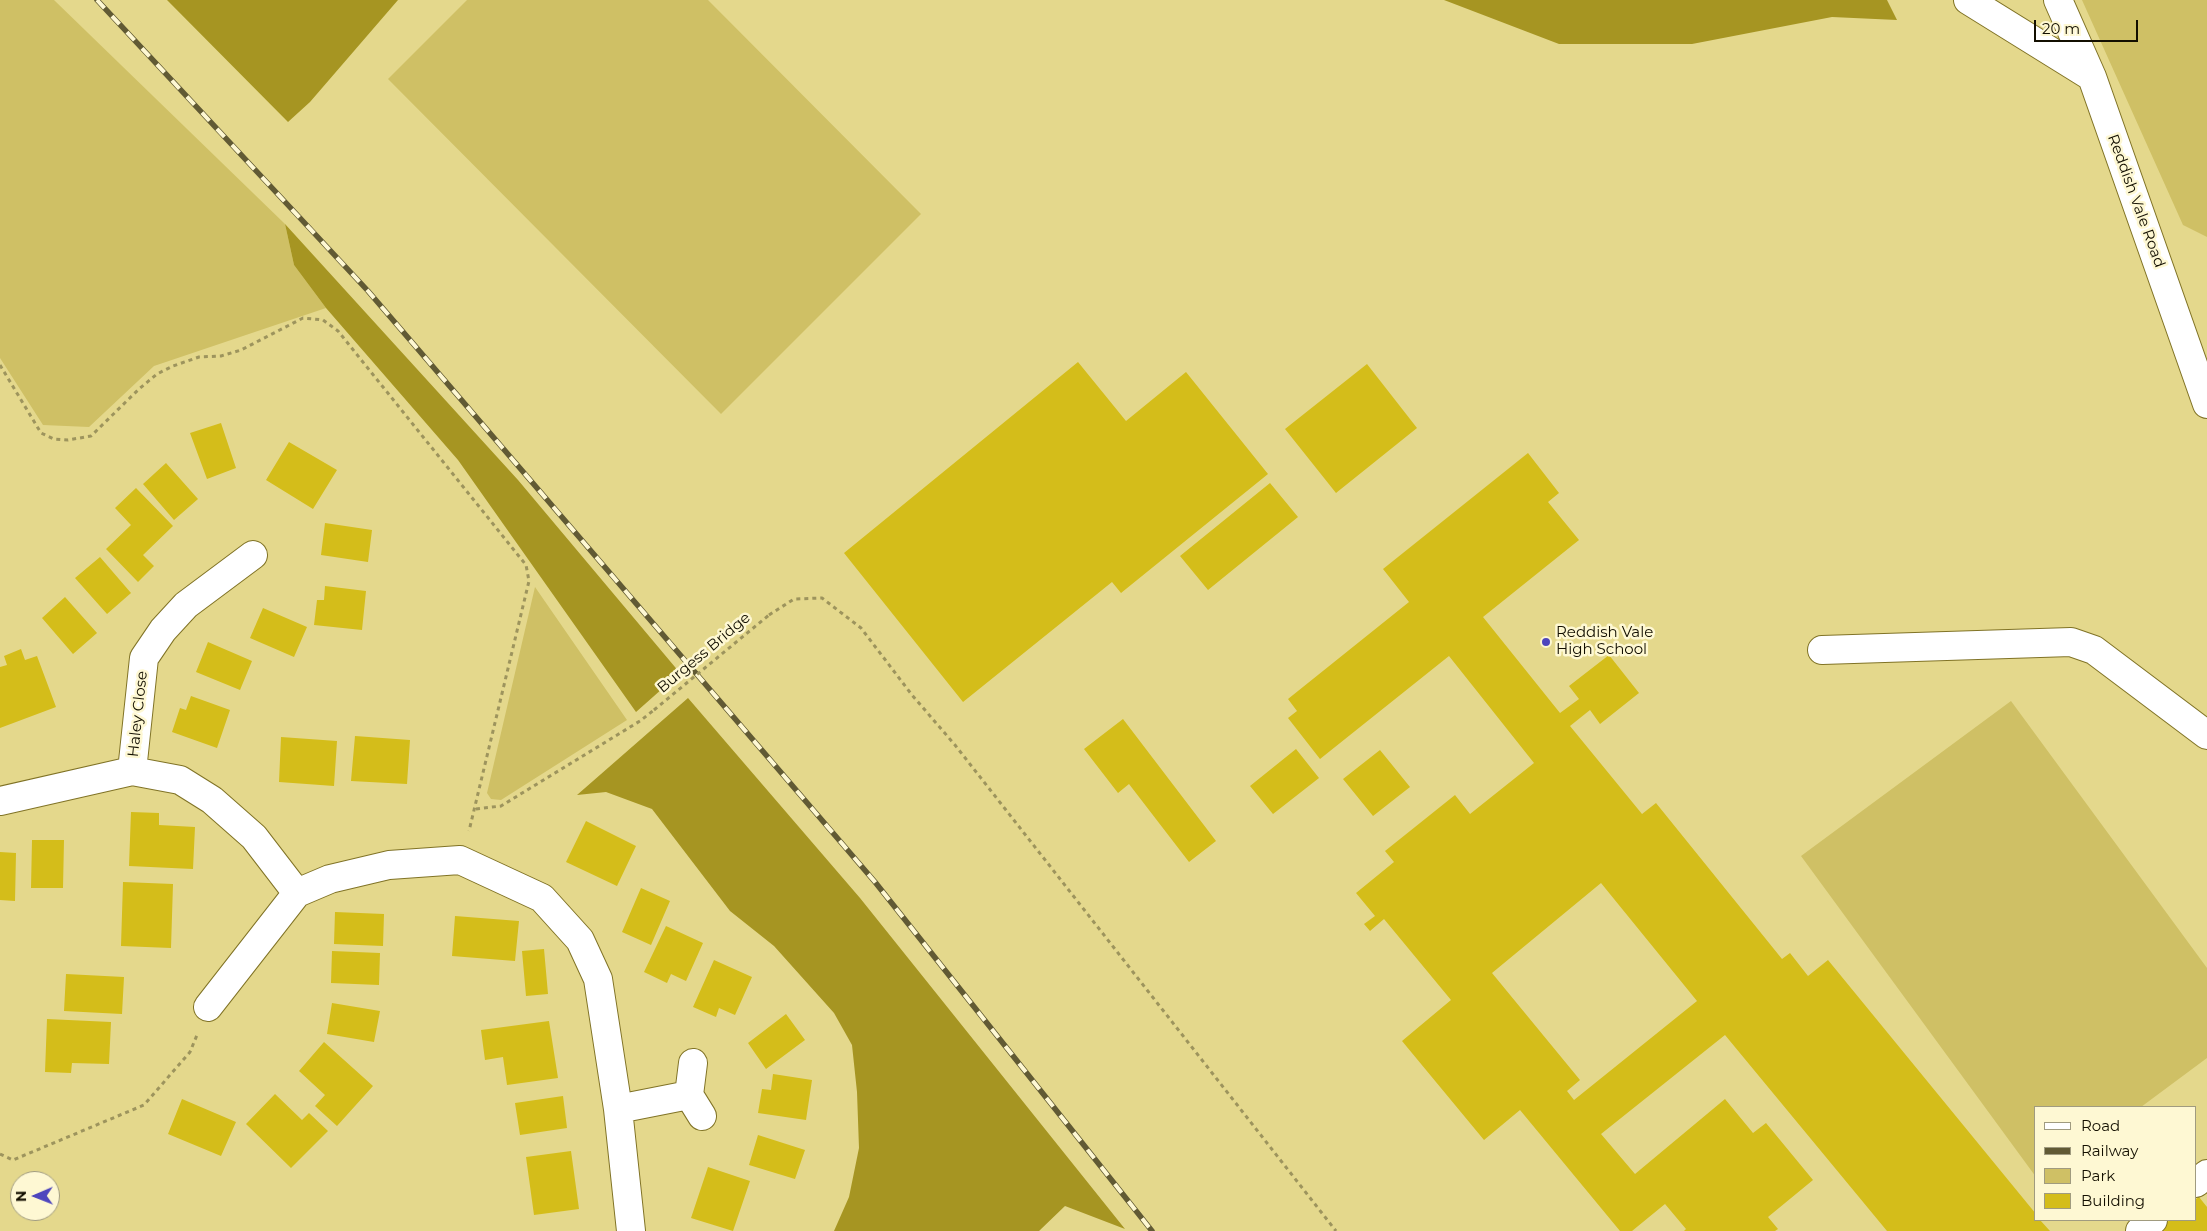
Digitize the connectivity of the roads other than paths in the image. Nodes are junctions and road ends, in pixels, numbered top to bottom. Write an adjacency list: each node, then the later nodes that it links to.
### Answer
1 (1968, 0): 3 (street)
2 (2058, 0): 3 (street, Reddish Vale Road)
3 (2092, 77): 4 (street, Reddish Vale Road)
4 (2207, 404)
5 (253, 555): 8 (street, Haley Close)
6 (1822, 650): 7 (street)
7 (2207, 735)
8 (132, 771): 9 (street); 10 (street)
9 (0, 801)
10 (297, 893): 11 (street); 13 (street)
11 (208, 1007)
12 (693, 1063): 13 (street)
13 (618, 1109): 17 (street)
14 (2207, 1174): 15 (street)
15 (2197, 1182)
16 (2152, 1221): 18 (street)
17 (631, 1231)
18 (2140, 1231)

